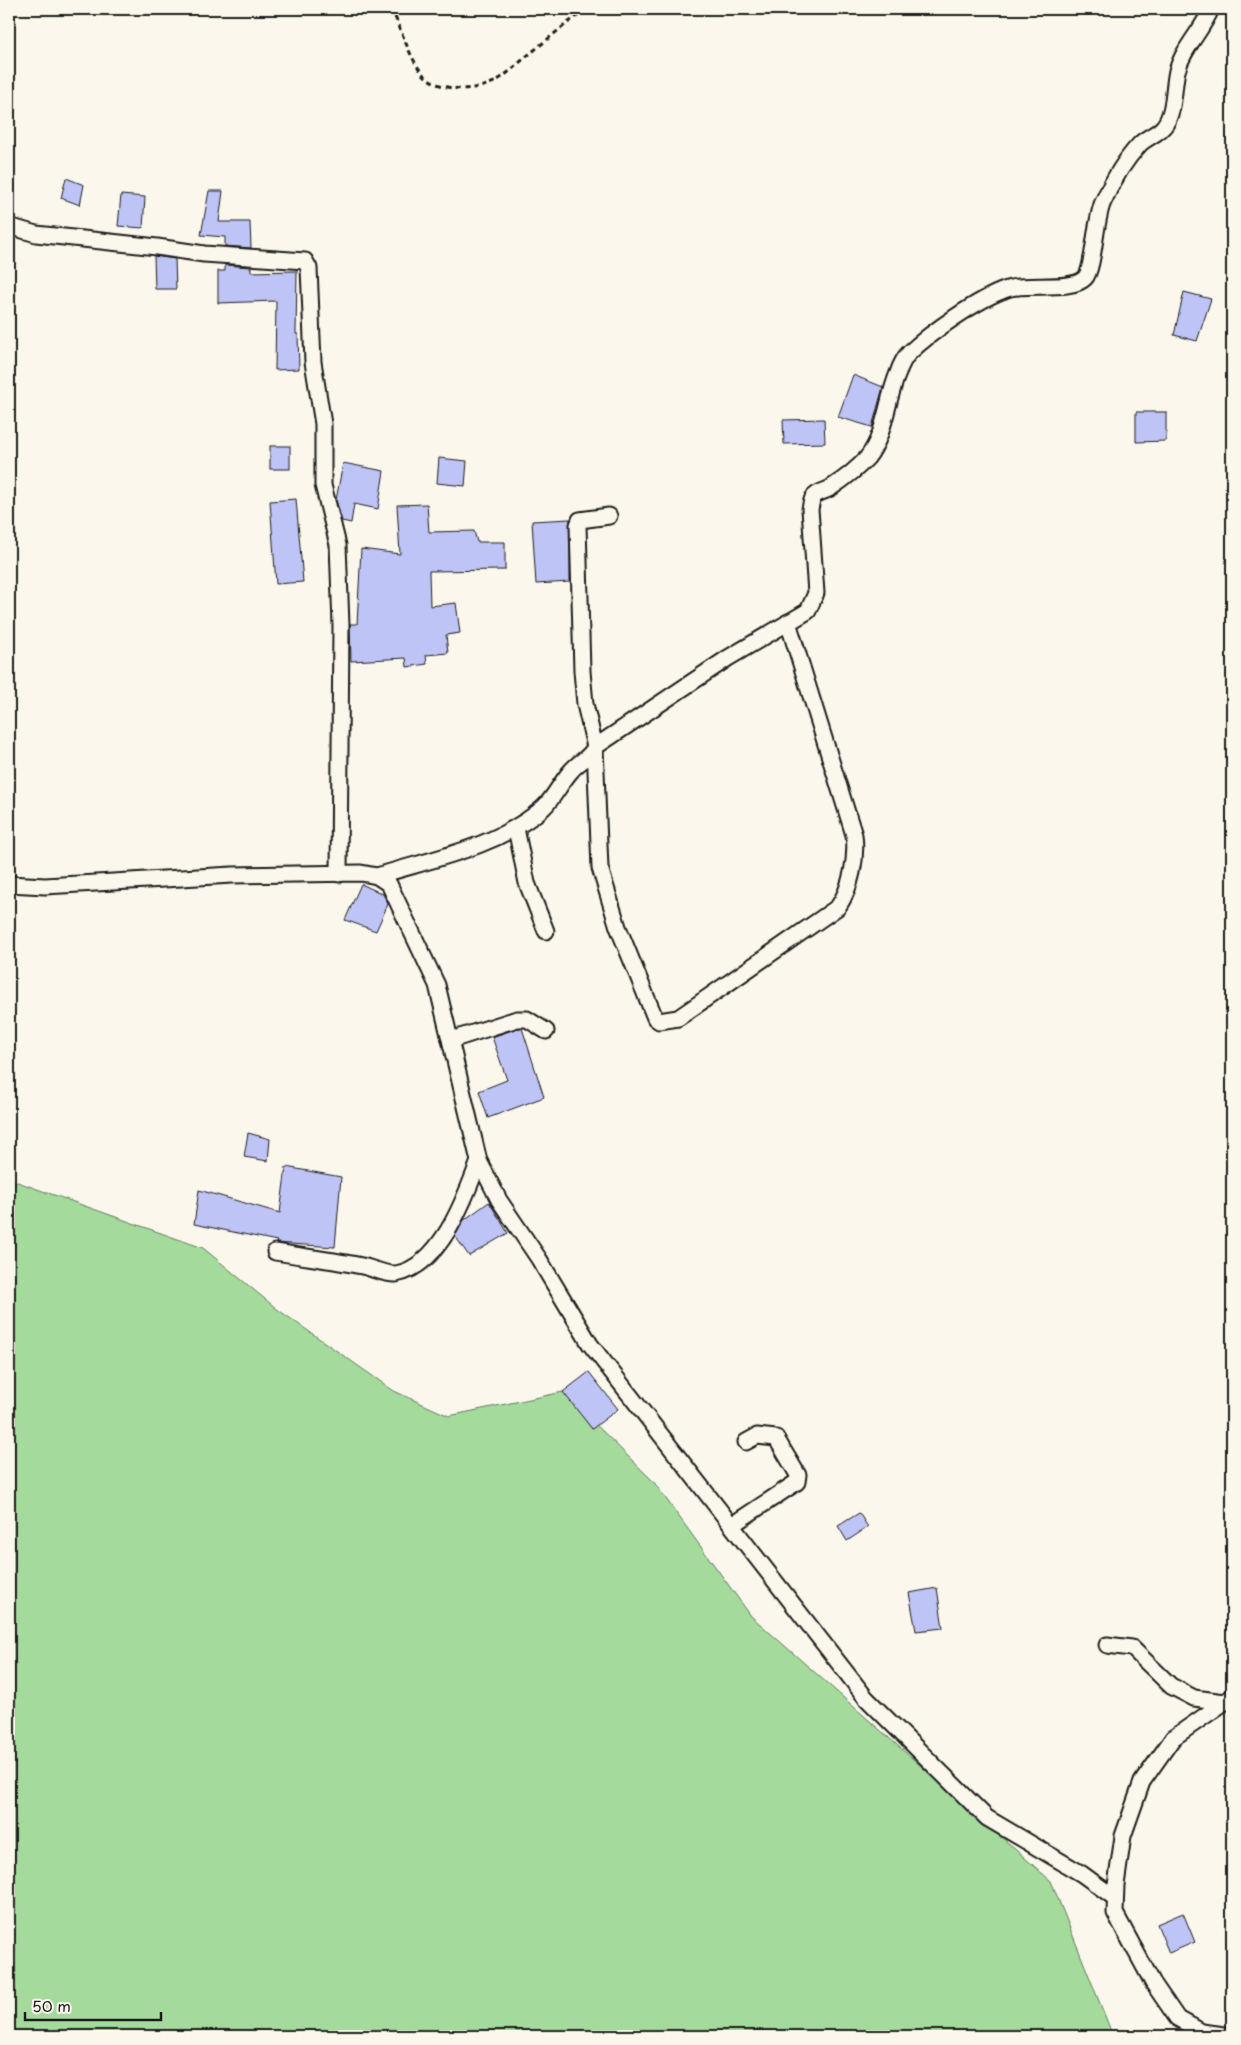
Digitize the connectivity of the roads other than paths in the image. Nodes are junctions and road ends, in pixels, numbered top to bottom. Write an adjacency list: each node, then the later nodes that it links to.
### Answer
1 (1211, 9): 4 (street)
2 (9, 226): 7 (street)
3 (609, 516): 5 (street)
4 (788, 622): 5 (street); 5 (street)
5 (596, 747): 6 (street)
6 (516, 828): 8 (street); 10 (street)
7 (339, 874): 8 (street); 9 (street)
8 (377, 876): 12 (street)
9 (9, 884)
10 (546, 931)
11 (546, 1031): 12 (street)
12 (451, 1040): 13 (street)
13 (479, 1161): 14 (street); 16 (street)
14 (275, 1252)
15 (746, 1442): 16 (street)
16 (732, 1525): 19 (street)
17 (1107, 1645): 18 (street)
18 (1229, 1700): 19 (street)
19 (1115, 1898): 20 (street)
20 (1232, 2036)

